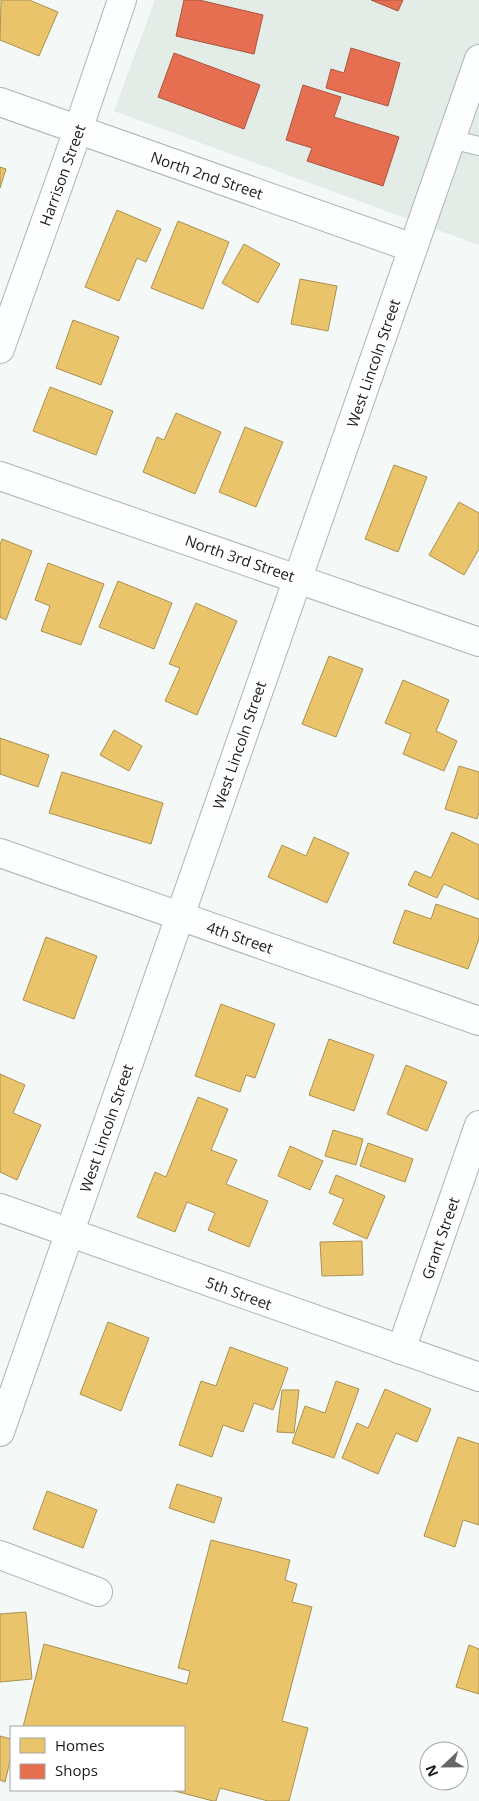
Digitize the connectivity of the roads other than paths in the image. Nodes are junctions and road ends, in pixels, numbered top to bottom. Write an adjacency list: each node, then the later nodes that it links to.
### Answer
1 (122, 0): 4 (street, Harrison Street)
2 (479, 59): 5 (street, West Lincoln Street)
3 (0, 102): 4 (street, North 2nd Street)
4 (78, 130): 7 (street, North 2nd Street); 8 (street, Harrison Street)
5 (451, 139): 6 (lane); 7 (street, West Lincoln Street)
6 (479, 146)
7 (413, 248): 10 (street, West Lincoln Street)
8 (0, 349)
9 (0, 476): 10 (street, North 3rd Street)
10 (298, 578): 11 (street, North 3rd Street); 13 (street, West Lincoln Street)
11 (479, 642)
12 (0, 853): 13 (street, 4th Street)
13 (180, 916): 14 (street, 4th Street); 17 (street, West Lincoln Street)
14 (479, 1021)
15 (479, 1125): 18 (street, Grant Street)
16 (0, 1208): 17 (street, 5th Street)
17 (70, 1232): 18 (street, 5th Street); 20 (street, West Lincoln Street)
18 (401, 1350): 19 (street, 5th Street)
19 (479, 1377)
20 (0, 1432)
21 (0, 1555): 22 (street)
22 (98, 1592)

